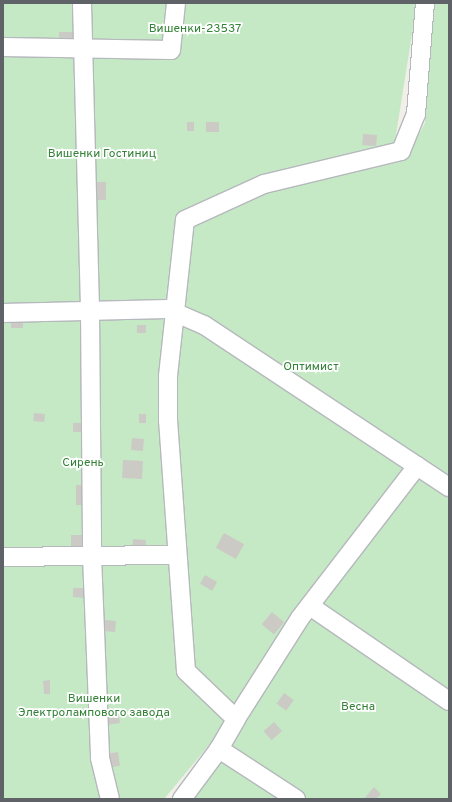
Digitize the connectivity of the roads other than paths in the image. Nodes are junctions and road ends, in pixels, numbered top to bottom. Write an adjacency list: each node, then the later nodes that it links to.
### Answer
1 (82, 3): 5 (lane)
2 (176, 3): 5 (lane)
3 (425, 3): 7 (lane)
4 (3, 47): 5 (lane)
5 (83, 49): 6 (lane)
6 (90, 312): 7 (lane); 8 (lane); 12 (lane)
7 (174, 312): 9 (lane); 11 (lane)
8 (3, 313)
9 (417, 466): 10 (lane); 14 (lane)
10 (449, 487)
11 (176, 555): 12 (lane); 16 (lane)
12 (92, 556): 13 (lane); 18 (lane)
13 (3, 557)
14 (310, 606): 15 (lane); 16 (lane)
15 (449, 701)
16 (236, 719): 17 (lane)
17 (219, 749): 19 (lane); 20 (lane)
18 (110, 799)
19 (182, 799)
20 (296, 799)

